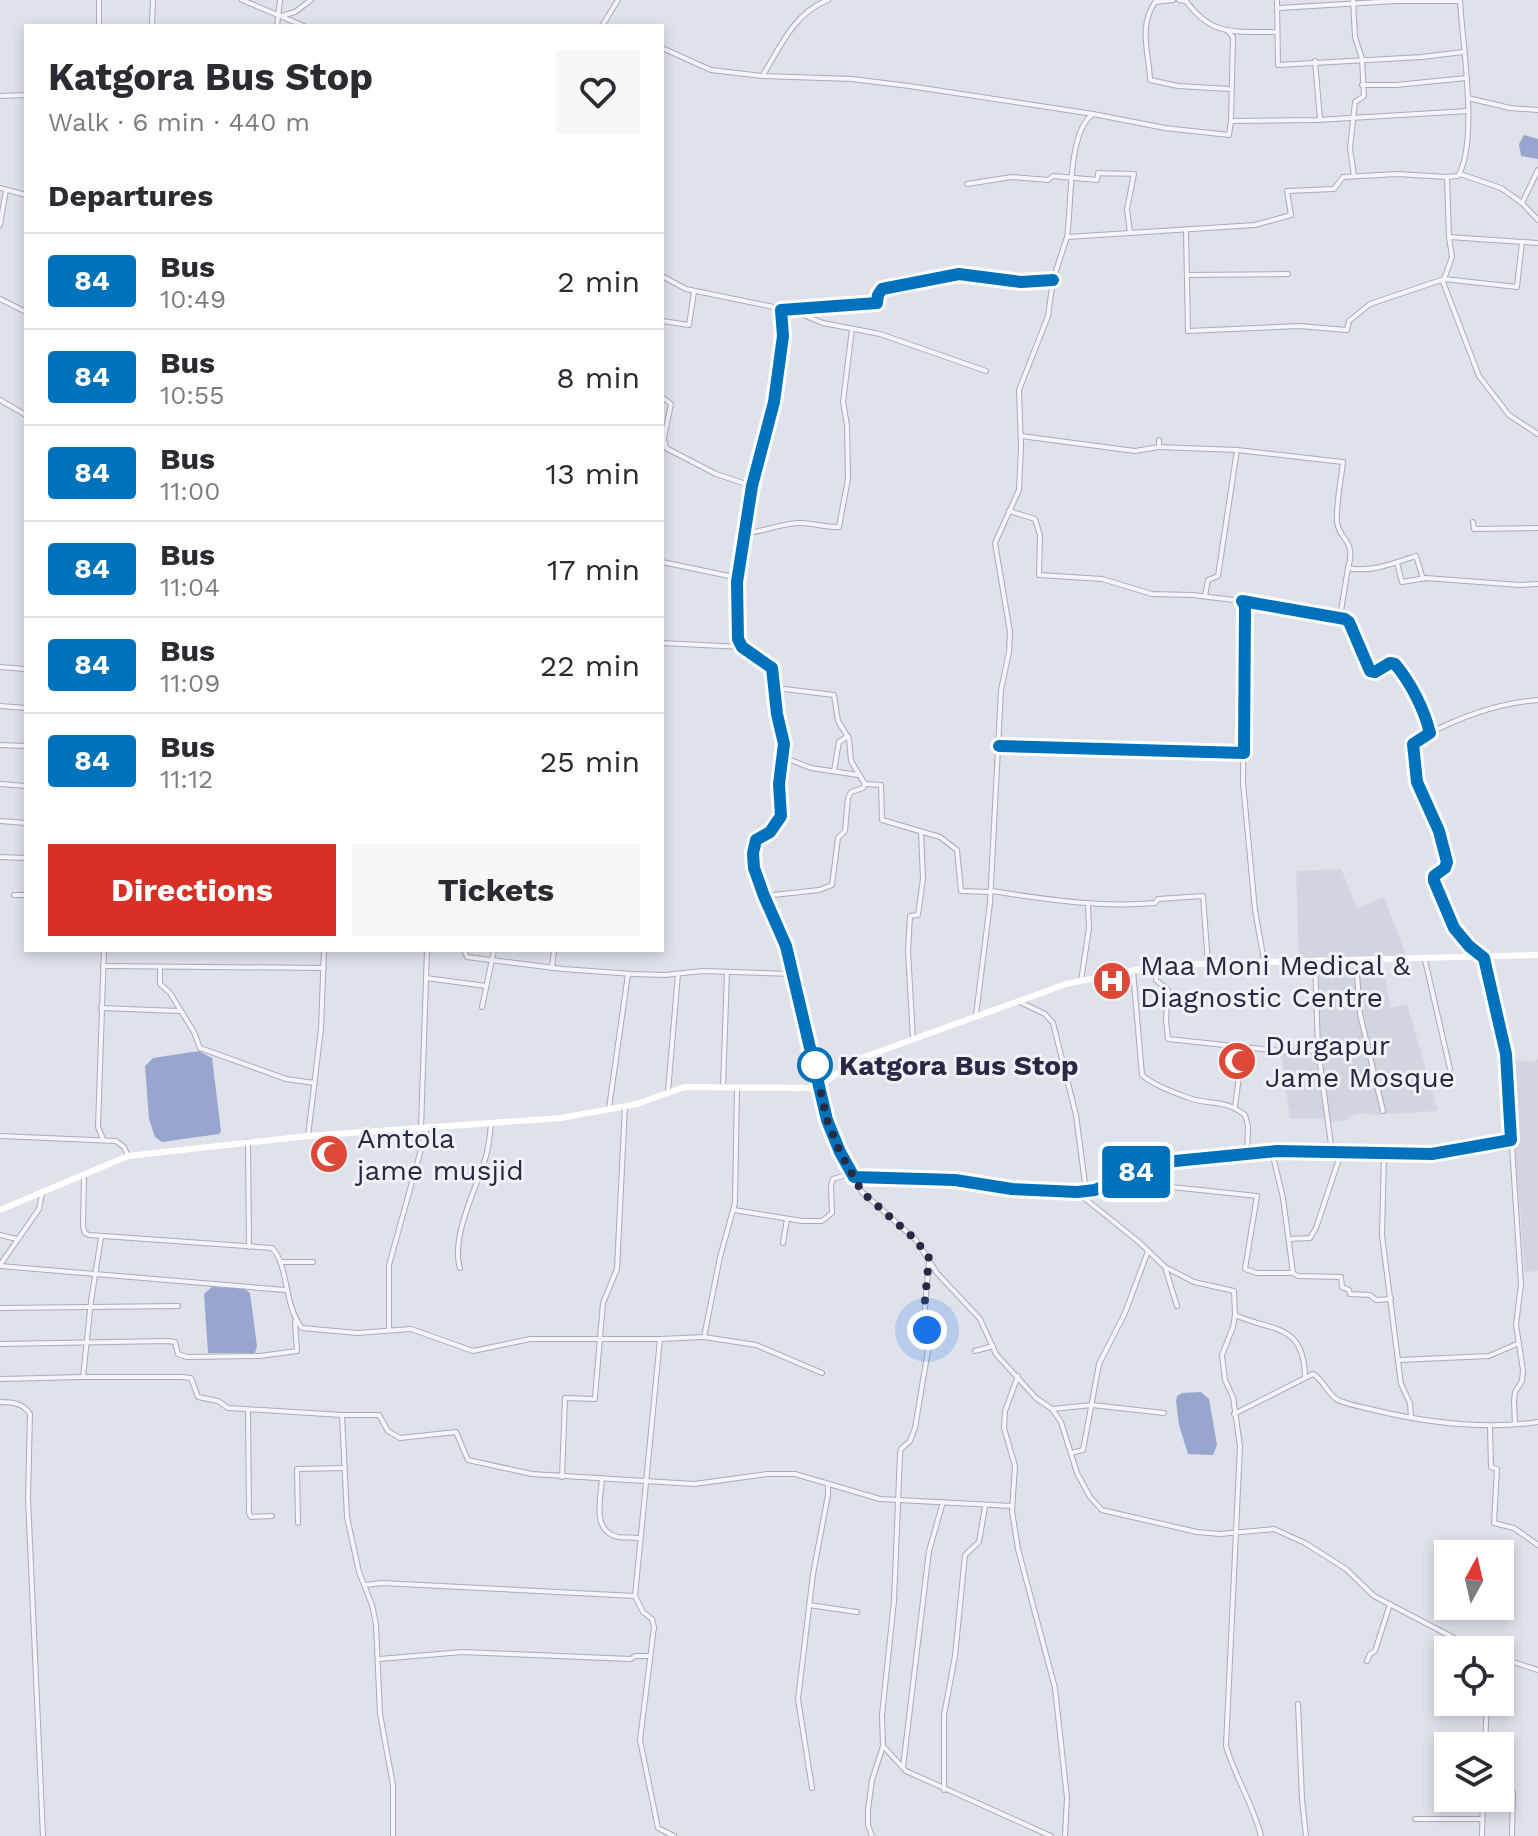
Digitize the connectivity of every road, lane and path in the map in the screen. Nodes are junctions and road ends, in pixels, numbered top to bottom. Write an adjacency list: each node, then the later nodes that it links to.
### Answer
1 (99, 0): 17 (street)
2 (153, 0): 18 (street)
3 (242, 0): 16 (street)
4 (280, 0): 16 (street)
5 (311, 0): 16 (street)
6 (618, 0): 21 (street)
7 (828, 0): 28 (street)
8 (1176, 0): 11 (street); 22 (street)
9 (1277, 0): 15 (street)
10 (1460, 0): 14 (street); 25 (street)
11 (1154, 1): 31 (street)
12 (1322, 2): 13 (street); 15 (street)
13 (1336, 2): 14 (street)
14 (1353, 2): 26 (street)
15 (1279, 8): 23 (street)
16 (279, 17): 19 (street); 20 (street)
17 (99, 24)
18 (152, 24)
19 (277, 24)
20 (298, 24)
21 (603, 24)
22 (1227, 30): 23 (street); 31 (street)
23 (1277, 32): 27 (street)
24 (664, 49): 28 (street)
25 (1463, 52): 26 (street); 29 (street)
26 (1362, 59): 27 (street); 30 (street)
27 (1315, 61): 39 (street)
28 (762, 76): 37 (street)
29 (1467, 78): 30 (street); 34 (street)
30 (1362, 85): 38 (street)
31 (1230, 89): 40 (street)
32 (24, 95): 33 (street)
33 (0, 96)
34 (1468, 98): 35 (street); 36 (street)
35 (1538, 110)
36 (1468, 111): 38 (street); 42 (street)
37 (1093, 114): 40 (street); 43 (street)
38 (1354, 117): 39 (street); 44 (street)
39 (1320, 120): 40 (street)
40 (1231, 121)
41 (1538, 170): 49 (street)
42 (1459, 174): 45 (street); 49 (street)
43 (1072, 176): 46 (street); 53 (street); 54 (street)
44 (1354, 176): 45 (street); 52 (street)
45 (1447, 177): 55 (street)
46 (967, 184)
47 (3, 189): 48 (street); 51 (street)
48 (24, 194)
49 (1522, 203): 50 (street)
50 (1538, 220)
51 (0, 225)
52 (1186, 229): 53 (street); 59 (street)
53 (1130, 233): 54 (street)
54 (1067, 237): 62 (street)
55 (1449, 237): 56 (street); 61 (street)
56 (1522, 242): 57 (street); 61 (street)
57 (1538, 243)
58 (1288, 274): 59 (street)
59 (1187, 275): 61 (street)
60 (664, 277): 63 (street)
61 (1444, 279): 74 (street)
62 (1053, 280): 67 (street); 75 (street)
63 (694, 291): 65 (street); 68 (street)
64 (0, 299): 66 (street)
65 (781, 310): 67 (street); 81 (street)
66 (24, 311)
67 (793, 311): 69 (street)
68 (664, 321)
69 (852, 329): 70 (street); 85 (street)
70 (986, 371)
71 (664, 399): 76 (street)
72 (0, 400): 73 (street)
73 (24, 414)
74 (1538, 434)
75 (1021, 436): 79 (street); 82 (street)
76 (664, 438)
77 (664, 438): 81 (street)
78 (1159, 440): 79 (street)
79 (1159, 447): 80 (street)
80 (1237, 450): 88 (street); 92 (street)
81 (752, 486): 85 (street)
82 (1009, 511): 92 (street); 107 (street)
83 (1473, 522): 84 (street)
84 (1538, 528)
85 (745, 533): 90 (street)
86 (664, 562): 90 (street)
87 (1397, 563): 88 (street); 89 (street); 89 (street)
88 (1348, 568): 94 (street)
89 (1423, 579): 91 (street)
90 (737, 582): 96 (street)
91 (1538, 584)
92 (1205, 596): 93 (street)
93 (1242, 601): 94 (street); 108 (street)
94 (1340, 617): 103 (street)
95 (664, 643): 96 (street)
96 (742, 647): 99 (street)
97 (0, 667): 98 (street)
98 (24, 669)
99 (776, 688): 104 (street); 109 (street)
100 (1538, 700): 103 (street)
101 (0, 706): 102 (street)
102 (24, 708)
103 (1430, 733): 132 (street)
104 (848, 736): 110 (street); 111 (street)
105 (0, 745): 106 (street)
106 (24, 746)
107 (999, 746): 108 (street); 120 (street)
108 (1244, 753): 137 (street)
109 (783, 757): 110 (street); 123 (street)
110 (834, 771): 111 (street)
111 (859, 776): 113 (street)
112 (0, 784): 114 (street)
113 (865, 784): 117 (street); 123 (street)
114 (24, 786)
115 (0, 821): 116 (street)
116 (24, 823)
117 (921, 833): 120 (street); 157 (street)
118 (0, 857): 119 (street)
119 (24, 858)
120 (991, 892): 124 (street); 156 (street)
121 (14, 895): 122 (street)
122 (24, 895)
123 (764, 896): 148 (street)
124 (1088, 904): 138 (street); 150 (street)
125 (104, 952): 139 (street)
126 (324, 952): 142 (street)
127 (427, 952): 149 (street)
128 (465, 952): 134 (street)
129 (494, 952): 134 (street)
130 (554, 952): 143 (street)
131 (1538, 955): 132 (main road)
132 (1484, 958): 133 (main road); 176 (street)
133 (1425, 960): 135 (main road); 161 (street)
134 (492, 961): 143 (street); 151 (street)
135 (1356, 961): 136 (main road); 159 (street)
136 (1315, 962): 137 (main road); 160 (street)
137 (1264, 963): 138 (main road)
138 (1208, 964): 140 (main road)
139 (103, 966): 141 (street); 154 (street)
140 (1155, 967): 144 (main road); 158 (street)
141 (160, 968): 142 (street); 155 (street)
142 (324, 968): 162 (street)
143 (552, 968): 146 (street)
144 (1133, 971): 150 (main road); 168 (street)
145 (727, 972): 147 (street); 148 (street); 164 (street)
146 (628, 974): 147 (street); 169 (street)
147 (678, 974): 166 (street)
148 (793, 974): 163 (street)
149 (426, 978): 151 (street); 172 (street)
150 (1081, 981): 152 (main road)
151 (486, 986): 153 (street)
152 (1018, 1002): 156 (main road); 187 (street)
153 (482, 1007)
154 (101, 1008): 155 (street); 175 (street)
155 (180, 1011): 162 (street)
156 (976, 1017): 157 (main road)
157 (913, 1039): 163 (main road)
158 (1243, 1045): 160 (street); 168 (street)
159 (1368, 1047): 160 (street); 170 (street)
160 (1318, 1049): 179 (street)
161 (1450, 1069)
162 (315, 1083): 174 (street)
163 (821, 1085): 165 (main road); 186 (street)
164 (723, 1087): 165 (main road); 166 (main road)
165 (737, 1087): 191 (street)
166 (668, 1092): 167 (main road)
167 (625, 1106): 169 (main road); 218 (street)
168 (1235, 1107): 181 (street)
169 (608, 1110): 171 (main road)
170 (1383, 1111)
171 (491, 1123): 172 (main road); 205 (street)
172 (424, 1128): 174 (main road); 216 (street)
173 (0, 1136): 175 (street)
174 (308, 1136): 177 (main road)
175 (103, 1139): 183 (street)
176 (1511, 1140): 182 (street); 221 (street)
177 (248, 1142): 183 (main road); 198 (street)
178 (1272, 1152): 179 (street); 181 (street); 196 (street)
179 (1332, 1152): 180 (street)
180 (1341, 1153): 182 (street); 196 (street)
181 (1247, 1154): 184 (street)
182 (1384, 1154): 209 (street)
183 (128, 1156): 185 (main road)
184 (1163, 1164): 187 (street); 206 (street)
185 (84, 1172): 188 (main road); 194 (street)
186 (853, 1175): 189 (street); 192 (street); 200 (street)
187 (1086, 1191): 189 (street)
188 (42, 1192): 190 (main road); 195 (street)
189 (1077, 1192): 199 (street)
190 (0, 1210)
191 (734, 1210): 192 (street); 217 (street)
192 (787, 1219): 197 (street)
193 (0, 1235): 195 (street)
194 (101, 1238): 198 (street); 207 (street)
195 (17, 1239): 203 (street)
196 (1289, 1239): 206 (street)
197 (783, 1243)
198 (249, 1247): 201 (street)
199 (1148, 1251): 204 (street); 232 (street)
200 (929, 1258): 223 (street); 248 (street)
201 (280, 1262): 202 (street); 208 (street)
202 (313, 1262)
203 (0, 1266): 207 (street)
204 (1165, 1267): 211 (street); 214 (street)
205 (460, 1268)
206 (1293, 1273): 209 (street)
207 (96, 1275): 208 (street); 213 (street)
208 (285, 1290): 215 (street)
209 (1392, 1299): 225 (street)
210 (178, 1306): 213 (street)
211 (1177, 1306)
212 (0, 1308): 213 (street)
213 (90, 1308): 220 (street)
214 (1235, 1315): 229 (street); 236 (street)
215 (300, 1329): 216 (street); 220 (street)
216 (389, 1330): 218 (street)
217 (704, 1337): 219 (street); 226 (street)
218 (599, 1339): 219 (street); 244 (street)
219 (660, 1339): 246 (street)
220 (86, 1343): 222 (street); 228 (street)
221 (1519, 1343): 225 (street); 240 (street)
222 (0, 1344)
223 (993, 1346): 224 (street); 227 (street)
224 (975, 1351)
225 (1399, 1360): 238 (street)
226 (822, 1373)
227 (1018, 1376): 233 (street); 250 (street)
228 (83, 1377): 230 (street); 234 (street)
229 (1305, 1377): 236 (street); 238 (street)
230 (0, 1379)
231 (0, 1402): 277 (street)
232 (1092, 1405): 233 (street); 235 (street); 242 (street)
233 (1052, 1409): 242 (street)
234 (248, 1411): 237 (street); 252 (street)
235 (1164, 1413)
236 (1234, 1414): 254 (street)
237 (342, 1415): 243 (street); 244 (street)
238 (1411, 1417): 241 (street)
239 (1538, 1422): 240 (street)
240 (1515, 1424): 241 (street)
241 (1490, 1427): 256 (street)
242 (1071, 1453): 254 (street)
243 (344, 1468): 253 (street); 257 (street)
244 (562, 1478): 245 (street)
245 (602, 1478): 246 (street); 255 (street)
246 (645, 1481): 247 (street); 255 (street)
247 (828, 1484): 248 (street); 260 (street)
248 (897, 1499): 249 (street); 269 (street)
249 (943, 1502): 251 (street); 270 (street)
250 (1012, 1506): 251 (street); 282 (street)
251 (985, 1507): 272 (street)
252 (272, 1516)
253 (298, 1523)
254 (1236, 1533): 259 (street); 283 (street)
255 (639, 1538): 258 (street)
256 (1538, 1545)
257 (365, 1585): 258 (street); 264 (street)
258 (635, 1596): 263 (street)
259 (1390, 1604): 262 (street); 265 (street)
260 (809, 1605): 261 (street); 271 (street)
261 (857, 1612)
262 (1451, 1636)
263 (649, 1656): 264 (street); 279 (street)
264 (379, 1659): 278 (street)
265 (1367, 1661)
266 (1514, 1662): 267 (street)
267 (1538, 1670)
268 (1298, 1704): 284 (street)
269 (883, 1746): 270 (street); 280 (street)
270 (903, 1767): 272 (street)
271 (812, 1788)
272 (944, 1790): 281 (street)
273 (1482, 1812): 276 (street)
274 (1513, 1812): 286 (street)
275 (1415, 1819): 276 (street)
276 (1482, 1819): 285 (street)
277 (43, 1836)
278 (393, 1836)
279 (674, 1836)
280 (872, 1836)
281 (1051, 1836)
282 (1065, 1836)
283 (1261, 1836)
284 (1306, 1836)
285 (1482, 1836)
286 (1512, 1836)

